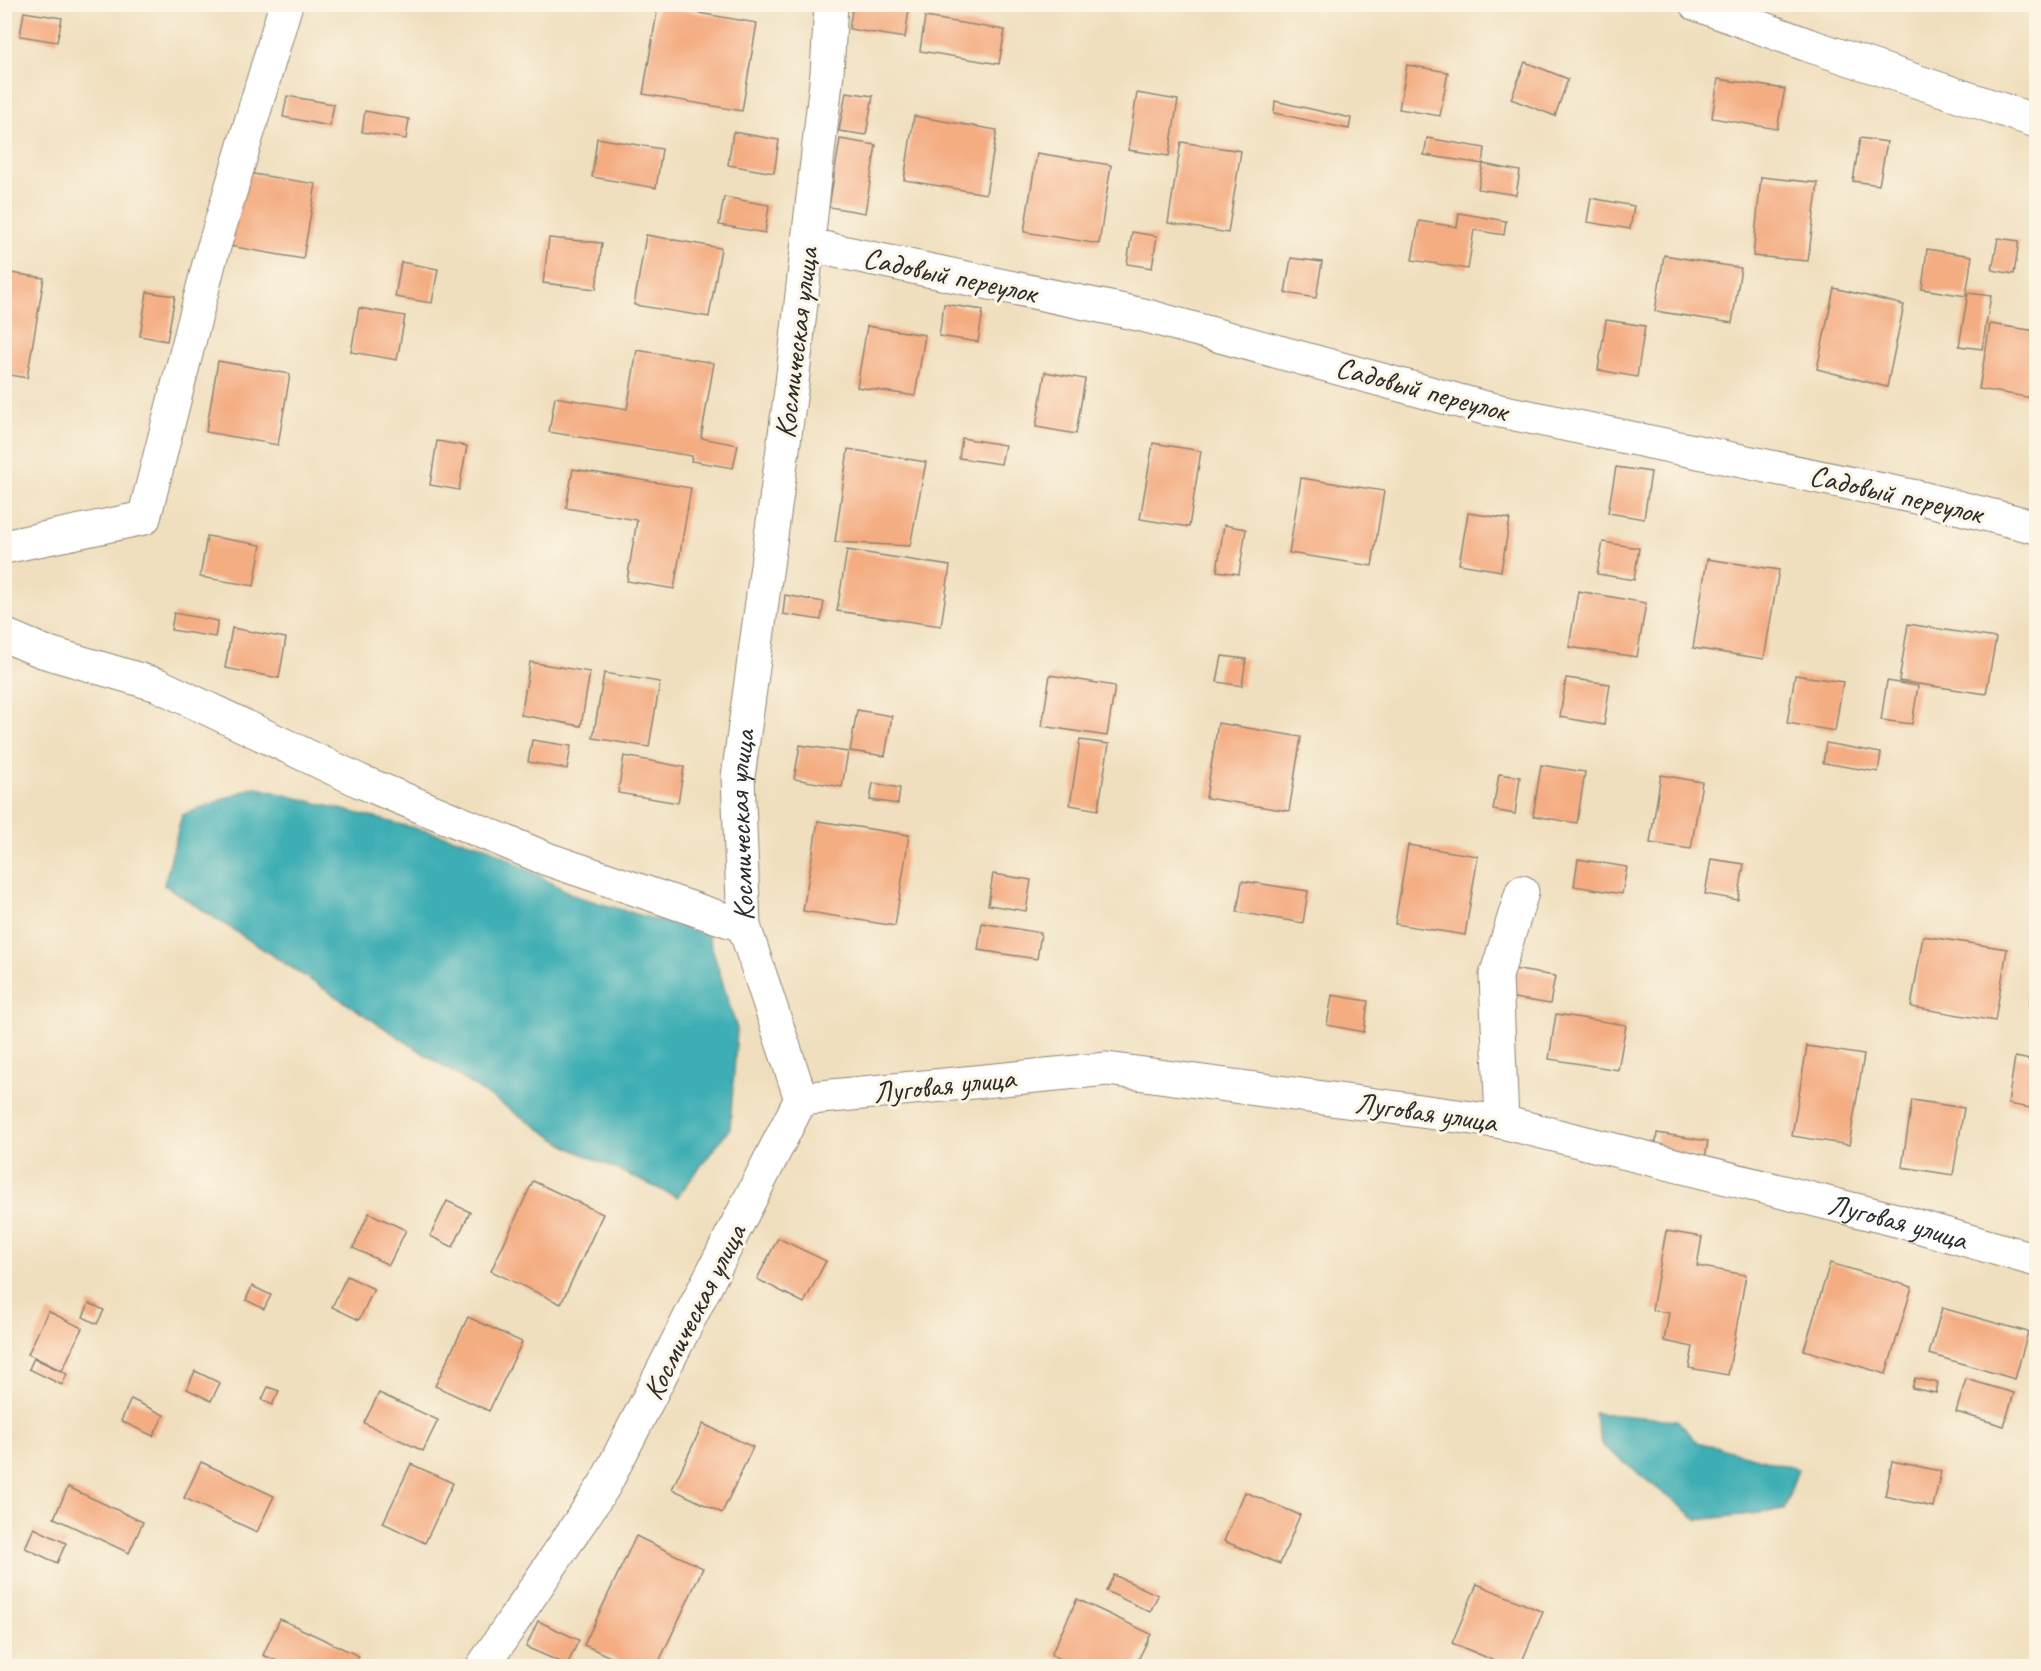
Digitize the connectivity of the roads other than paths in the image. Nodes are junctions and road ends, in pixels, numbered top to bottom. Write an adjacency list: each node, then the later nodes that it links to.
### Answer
1 (286, 4): 7 (street)
2 (831, 4): 5 (street, Космическая улица)
3 (1696, 4): 4 (street)
4 (2037, 121)
5 (808, 245): 6 (street, Садовый переулок); 10 (street, Космическая улица)
6 (2037, 526)
7 (4, 547)
8 (4, 635): 10 (street)
9 (1522, 892): 12 (street)
10 (744, 926): 11 (street, Космическая улица)
11 (801, 1099): 12 (street, Луговая улица); 14 (street, Космическая улица)
12 (1502, 1122): 13 (street, Луговая улица)
13 (2037, 1260)
14 (483, 1666)

